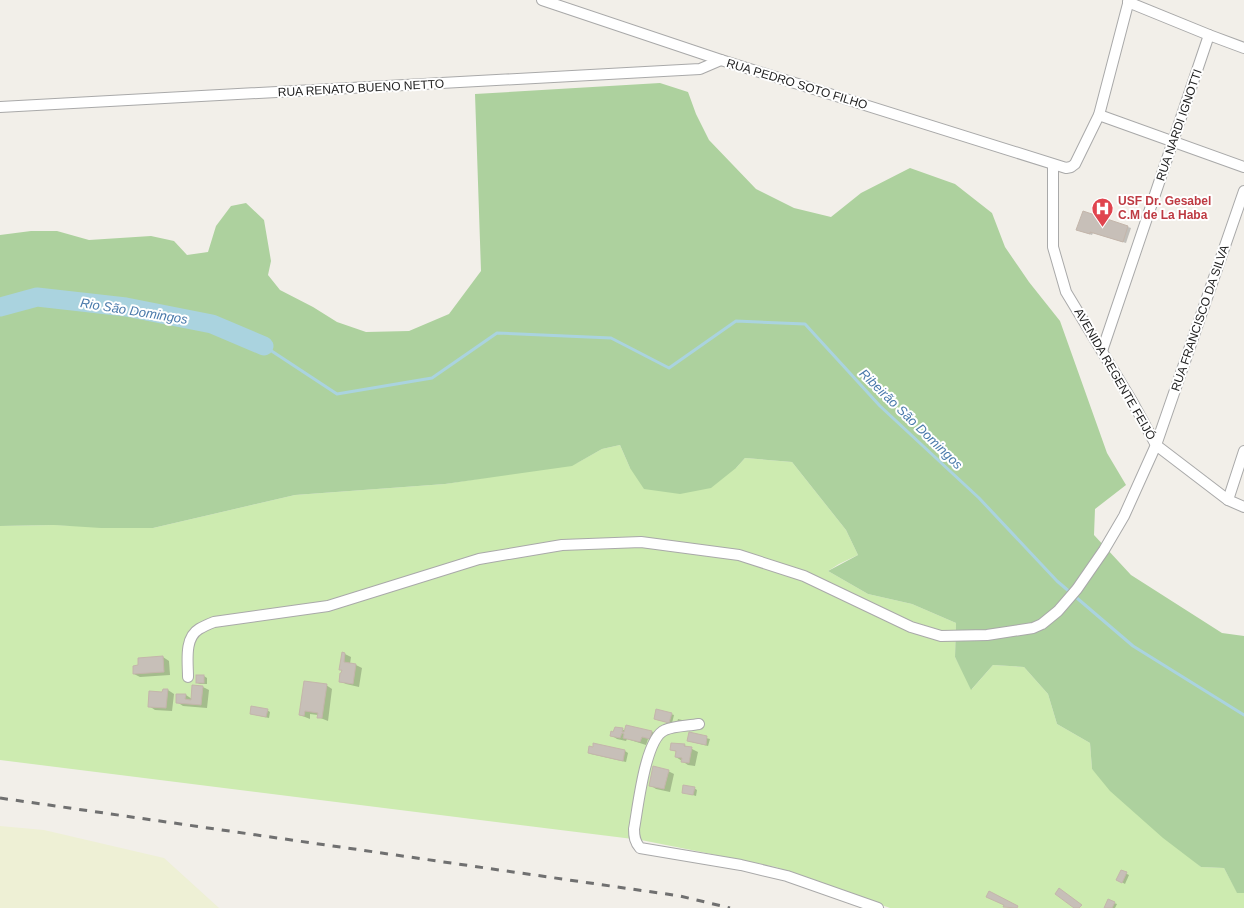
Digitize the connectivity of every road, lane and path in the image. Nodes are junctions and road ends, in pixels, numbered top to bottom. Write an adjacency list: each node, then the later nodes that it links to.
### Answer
1 (542, 0): 5 (street, RUA PEDRO SOTO FILHO)
2 (1129, 1): 3 (street); 7 (street, RUA PEDRO SOTO FILHO)
3 (1209, 35): 4 (street); 8 (street, RUA NARDI IGNOTTI)
4 (1244, 48)
5 (721, 60): 6 (street, RUA RENATO BUENO NETTO); 9 (street, RUA PEDRO SOTO FILHO)
6 (0, 107)
7 (1099, 115): 8 (street); 9 (street, RUA PEDRO SOTO FILHO)
8 (1173, 142): 10 (street); 12 (street, RUA NARDI IGNOTTI)
9 (1053, 165): 12 (street, AVENIDA REGENTE FEIJÓ)
10 (1244, 168)
11 (1244, 191): 13 (street, RUA FRANCISCO DA SILVA)
12 (1102, 351): 13 (street, AVENIDA REGENTE FEIJÓ)
13 (1156, 445): 15 (street, AVENIDA REGENTE FEIJÓ); 17 (street, RUA FRANCISCO DA SILVA)
14 (1244, 451): 15 (street)
15 (1228, 500): 16 (street, AVENIDA REGENTE FEIJÓ)
16 (1244, 507)
17 (188, 677)
18 (698, 724): 19 (street)
19 (878, 908)

